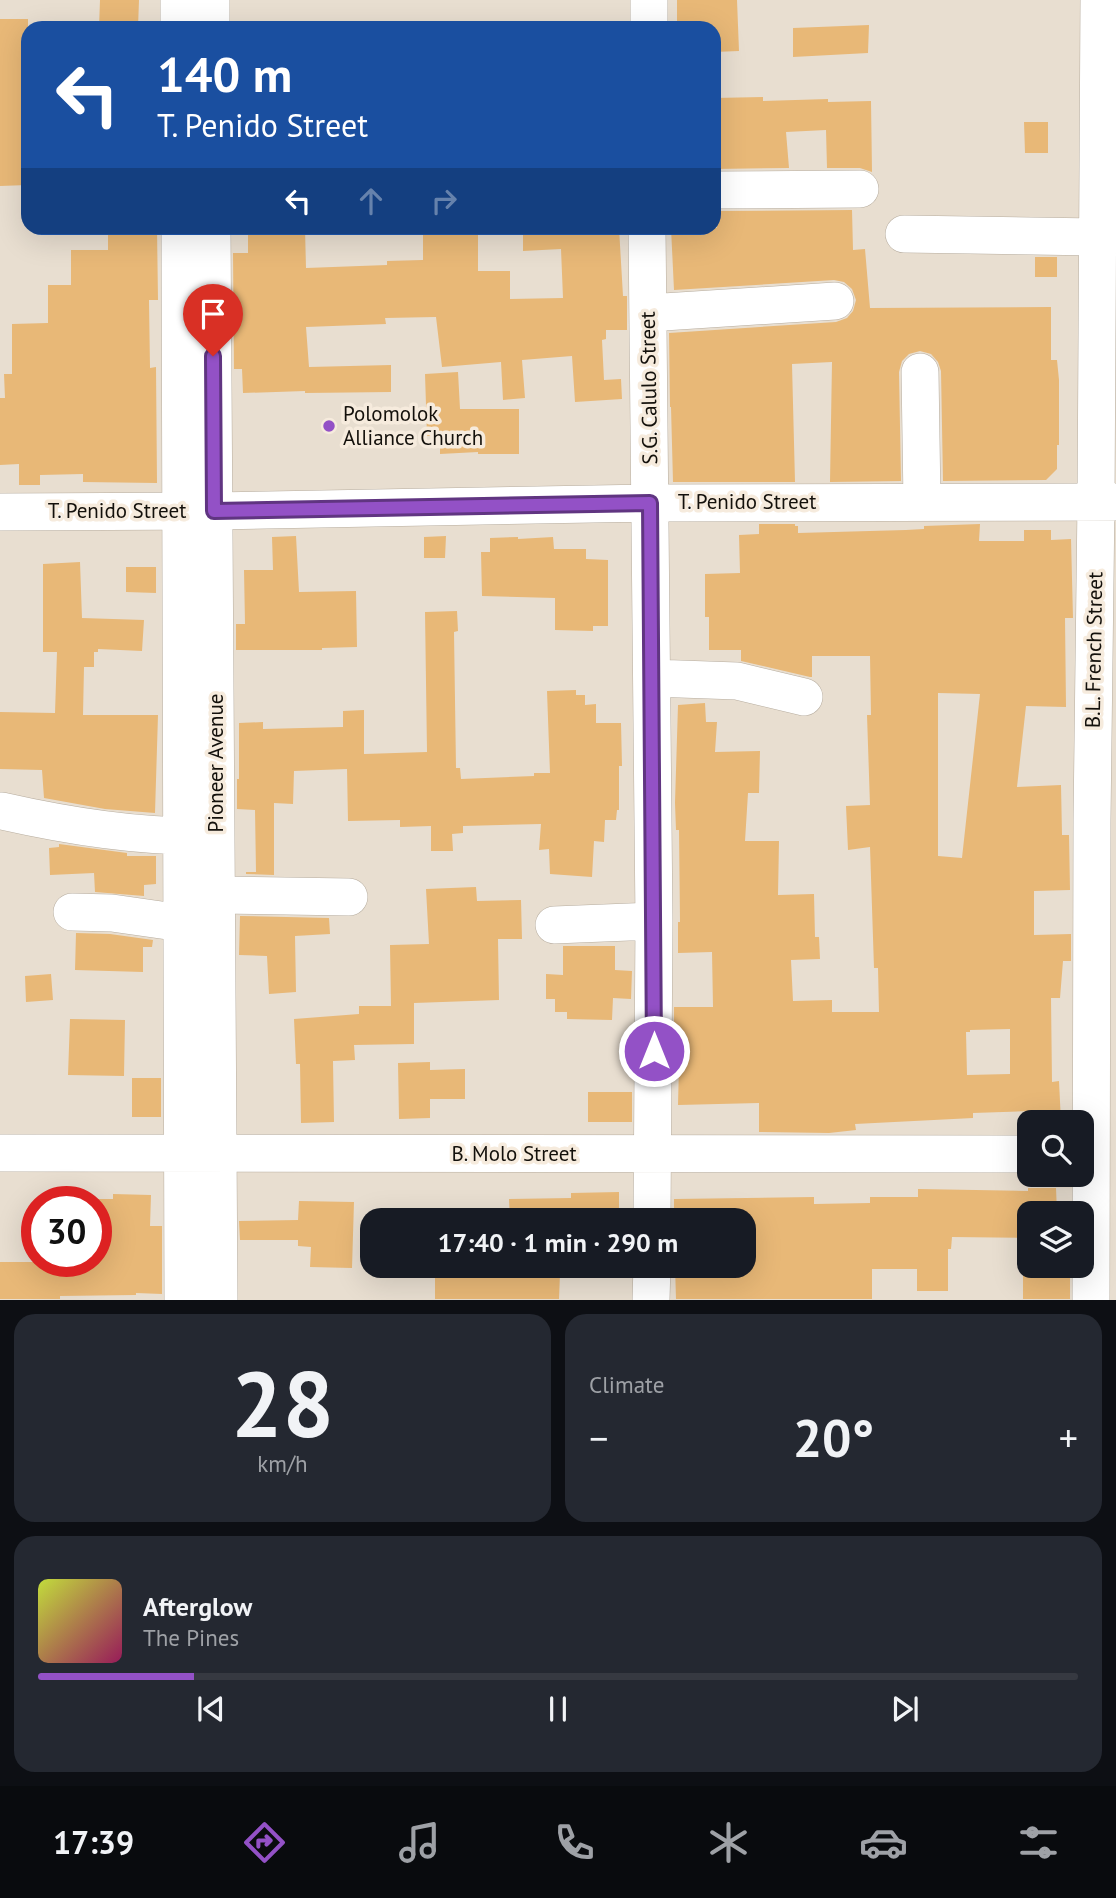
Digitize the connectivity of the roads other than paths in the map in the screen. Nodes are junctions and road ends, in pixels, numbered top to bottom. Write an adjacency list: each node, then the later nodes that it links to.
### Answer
1 (179, 0): 5 (street)
2 (211, 0): 6 (street)
3 (649, 0): 7 (street)
4 (1098, 0): 8 (street, B.L. French Street)
5 (179, 21)
6 (211, 21)
7 (649, 21)
8 (1107, 36): 11 (street, B.L. French Street)
9 (721, 190): 10 (street)
10 (860, 190)
11 (1106, 194): 16 (street, B.L. French Street)
12 (904, 234): 16 (street)
13 (180, 235): 23 (street, Pioneer Avenue)
14 (212, 235): 23 (street, Pioneer Avenue)
15 (647, 235): 18 (street, S.G. Calulo Street)
16 (1097, 237): 21 (street, B.L. French Street)
17 (835, 301): 18 (street)
18 (648, 313): 22 (street, S.G. Calulo Street)
19 (920, 372): 20 (street)
20 (922, 502): 21 (street, T. Penido Street); 22 (street, T. Penido Street)
21 (1106, 502): 39 (street, B.L. French Street)
22 (650, 503): 23 (street, T. Penido Street); 25 (street, S.G. Calulo Street)
23 (197, 511): 24 (street, T. Penido Street); 28 (street, Pioneer Avenue)
24 (0, 512)
25 (652, 678): 26 (street); 32 (street, S.G. Calulo Street)
26 (804, 697)
27 (2, 811): 28 (street)
28 (199, 836): 29 (street, Pioneer Avenue); 33 (street, Pioneer Avenue)
29 (217, 895): 30 (street); 37 (street, Pioneer Avenue)
30 (349, 897)
31 (72, 912): 33 (street)
32 (654, 921): 34 (street); 40 (street, S.G. Calulo Street)
33 (182, 923): 35 (street, Pioneer Avenue)
34 (554, 925)
35 (183, 1152): 36 (street, B. Molo Street); 37 (street, B. Molo Street); 43 (street, Pioneer Avenue)
36 (0, 1153)
37 (218, 1153): 40 (street, B. Molo Street); 44 (street, Pioneer Avenue)
38 (1017, 1154): 40 (street, B. Molo Street)
39 (1096, 1154): 46 (street, B.L. French Street)
40 (653, 1155): 41 (street, S.G. Calulo Street)
41 (652, 1208)
42 (652, 1278): 45 (street)
43 (183, 1300)
44 (219, 1300)
45 (651, 1300)
46 (1091, 1300)

